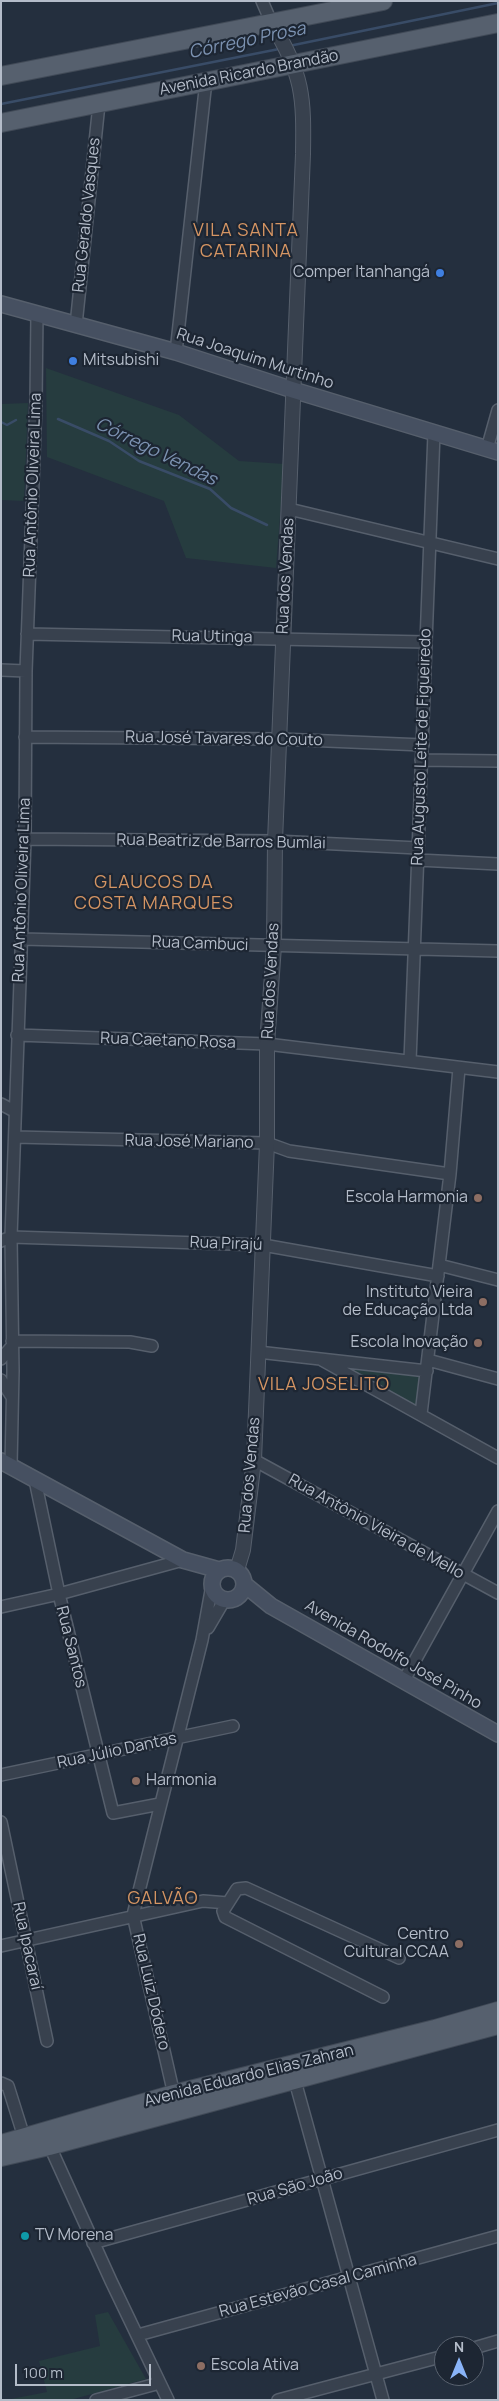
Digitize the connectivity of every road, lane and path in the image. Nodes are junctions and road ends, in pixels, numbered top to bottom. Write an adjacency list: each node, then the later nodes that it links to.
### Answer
1 (262, 1): 4 (street)
2 (383, 1): 4 (main road)
3 (498, 23): 5 (main road, Avenida Ricardo Brandão)
4 (274, 27): 5 (street, Rua dos Vendas); 6 (main road)
5 (292, 60): 7 (main road, Avenida Ricardo Brandão); 14 (street, Rua dos Vendas)
6 (1, 76)
7 (206, 81): 8 (main road, Avenida Ricardo Brandão); 13 (street)
8 (99, 104): 9 (main road, Avenida Ricardo Brandão); 12 (street, Rua Geraldo Vasques)
9 (1, 123)
10 (1, 304): 11 (main road, Rua Joaquim Murtinho)
11 (37, 314): 12 (main road, Rua Joaquim Murtinho); 21 (street, Rua Antônio Oliveira Lima)
12 (76, 325): 13 (main road, Rua Joaquim Murtinho)
13 (176, 352): 14 (main road, Rua Joaquim Murtinho)
14 (293, 390): 16 (main road, Rua Joaquim Murtinho); 18 (street, Rua dos Vendas)
15 (498, 410): 17 (street)
16 (434, 433): 17 (main road, Rua Joaquim Murtinho); 19 (street, Rua Augusto Leite de Figueiredo)
17 (493, 451)
18 (289, 509): 19 (street); 22 (street, Rua dos Vendas)
19 (431, 542): 20 (street); 23 (street, Rua Augusto Leite de Figueiredo)
20 (498, 559)
21 (27, 634): 22 (street, Rua Utinga); 25 (street, Rua Antônio Oliveira Lima)
22 (283, 638): 23 (street, Rua Utinga); 27 (street, Rua dos Vendas)
23 (426, 642): 28 (street, Rua Augusto Leite de Figueiredo)
24 (1, 670): 25 (street)
25 (26, 671): 26 (street, Rua Antônio Oliveira Lima)
26 (25, 737): 27 (street, Rua José Tavares do Couto); 31 (street, Rua Antônio Oliveira Lima)
27 (280, 739): 28 (street, Rua José Tavares do Couto); 32 (street, Rua dos Vendas)
28 (423, 745): 29 (street, Rua Augusto Leite de Figueiredo)
29 (421, 760): 30 (street); 33 (street, Rua Augusto Leite de Figueiredo)
30 (498, 761)
31 (25, 839): 32 (street, Rua Beatriz de Barros Bumlai); 36 (street, Rua Antônio Oliveira Lima)
32 (275, 841): 33 (street, Rua Beatriz de Barros Bumlai); 37 (street, Rua dos Vendas)
33 (418, 848): 34 (street, Rua Augusto Leite de Figueiredo)
34 (418, 860): 35 (street); 38 (street, Rua Augusto Leite de Figueiredo)
35 (498, 864)
36 (22, 939): 37 (street, Rua Cambuci); 40 (street, Rua Antônio Oliveira Lima)
37 (274, 946): 38 (street, Rua Cambuci); 41 (street, Rua dos Vendas)
38 (413, 950): 39 (street, Rua Cambuci); 42 (street, Rua Augusto Leite de Figueiredo)
39 (498, 952)
40 (17, 1035): 41 (street, Rua Caetano Rosa); 46 (street, Rua Antônio Oliveira Lima)
41 (267, 1044): 42 (street, Rua Caetano Rosa); 48 (street, Rua dos Vendas)
42 (410, 1061): 43 (street, Rua Caetano Rosa)
43 (460, 1068): 44 (street, Rua Caetano Rosa); 49 (street)
44 (498, 1072)
45 (1, 1104): 46 (street)
46 (14, 1111): 47 (street, Rua Antônio Oliveira Lima)
47 (15, 1138): 48 (street, Rua José Mariano); 50 (street, Rua Antônio Oliveira Lima)
48 (267, 1143): 49 (street, Rua José Mariano); 51 (street, Rua dos Vendas)
49 (450, 1174): 52 (street)
50 (6, 1239): 51 (street, Rua Pirajú); 54 (street, Rua Antônio Oliveira Lima)
51 (263, 1245): 52 (street, Rua Pirajú); 56 (street, Rua dos Vendas)
52 (438, 1270): 53 (street, Rua Pirajú); 59 (street)
53 (498, 1280)
54 (12, 1343): 55 (street); 57 (street); 62 (street, Rua Antônio Oliveira Lima)
55 (152, 1346)
56 (258, 1352): 58 (street); 65 (street, Rua dos Vendas)
57 (1, 1359)
58 (320, 1359): 59 (street); 63 (street)
59 (428, 1365): 60 (street); 63 (street)
60 (498, 1379)
61 (1, 1380): 62 (street)
62 (12, 1398): 66 (street, Rua Antônio Oliveira Lima)
63 (420, 1414): 64 (street)
64 (498, 1458)
65 (254, 1460): 70 (street, Rua dos Vendas); 71 (street, Rua Antônio Vieira de Mello)
66 (6, 1463): 67 (main road)
67 (35, 1480): 69 (main road); 75 (street, Rua Santos)
68 (498, 1511): 71 (street)
69 (185, 1561): 72 (main road); 75 (street)
70 (236, 1570): 72 (main road); 73 (main road)
71 (463, 1574): 74 (street, Rua Antônio Vieira de Mello); 80 (street)
72 (215, 1579): 76 (main road); 79 (street, Rua Luiz Dódero)
73 (244, 1584): 76 (main road); 77 (main road)
74 (498, 1593)
75 (59, 1594): 78 (street); 84 (street, Rua Santos)
76 (230, 1599): 77 (main road); 79 (street, Rua Luiz Dódero)
77 (272, 1606): 80 (main road, Avenida Rodolfo José Pinho)
78 (1, 1607)
79 (202, 1640): 83 (street, Rua Luiz Dódero)
80 (403, 1682): 82 (main road, Avenida Rodolfo José Pinho)
81 (233, 1726): 83 (street, Rua Júlio Dantas)
82 (498, 1734)
83 (178, 1739): 84 (street, Rua Júlio Dantas); 86 (street, Rua Luiz Dódero)
84 (98, 1755): 85 (street, Rua Júlio Dantas); 86 (street, Rua Santos)
85 (1, 1775)
86 (160, 1804): 89 (street, Rua Luiz Dódero)
87 (1, 1822): 90 (street, Rua Ipacaraí)
88 (228, 1903): 89 (street); 92 (street); 93 (street)
89 (133, 1916): 90 (street); 99 (street, Rua Luiz Dódero)
90 (26, 1941): 91 (street); 96 (street, Rua Ipacaraí)
91 (1, 1946)
92 (400, 1958)
93 (383, 1997)
94 (498, 2011): 99 (main road, Avenida Eduardo Elias Zahran)
95 (498, 2025): 97 (main road, Avenida Eduardo Elias Zahran)
96 (47, 2041)
97 (295, 2081): 99 (main road, Avenida Eduardo Elias Zahran); 104 (street)
98 (3, 2083): 101 (street)
99 (176, 2102): 102 (main road, Avenida Eduardo Elias Zahran)
100 (498, 2130): 104 (street, Rua São João)
101 (24, 2137): 102 (main road, Avenida Eduardo Elias Zahran); 103 (main road)
102 (47, 2139): 103 (main road, Avenida Eduardo Elias Zahran); 106 (street)
103 (2, 2152)
104 (322, 2180): 106 (street, Rua São João); 107 (street)
105 (498, 2236): 107 (street, Rua Estevão Casal Caminha)
106 (93, 2243): 108 (street)
107 (349, 2277): 108 (street, Rua Estevão Casal Caminha); 112 (street)
108 (138, 2335): 113 (street)
109 (498, 2341): 110 (street)
110 (484, 2345)
111 (434, 2359): 112 (street)
112 (376, 2374): 116 (street); 117 (street)
113 (160, 2383): 114 (street); 115 (street)
114 (96, 2400)
115 (168, 2400)
116 (278, 2400)
117 (383, 2400)

